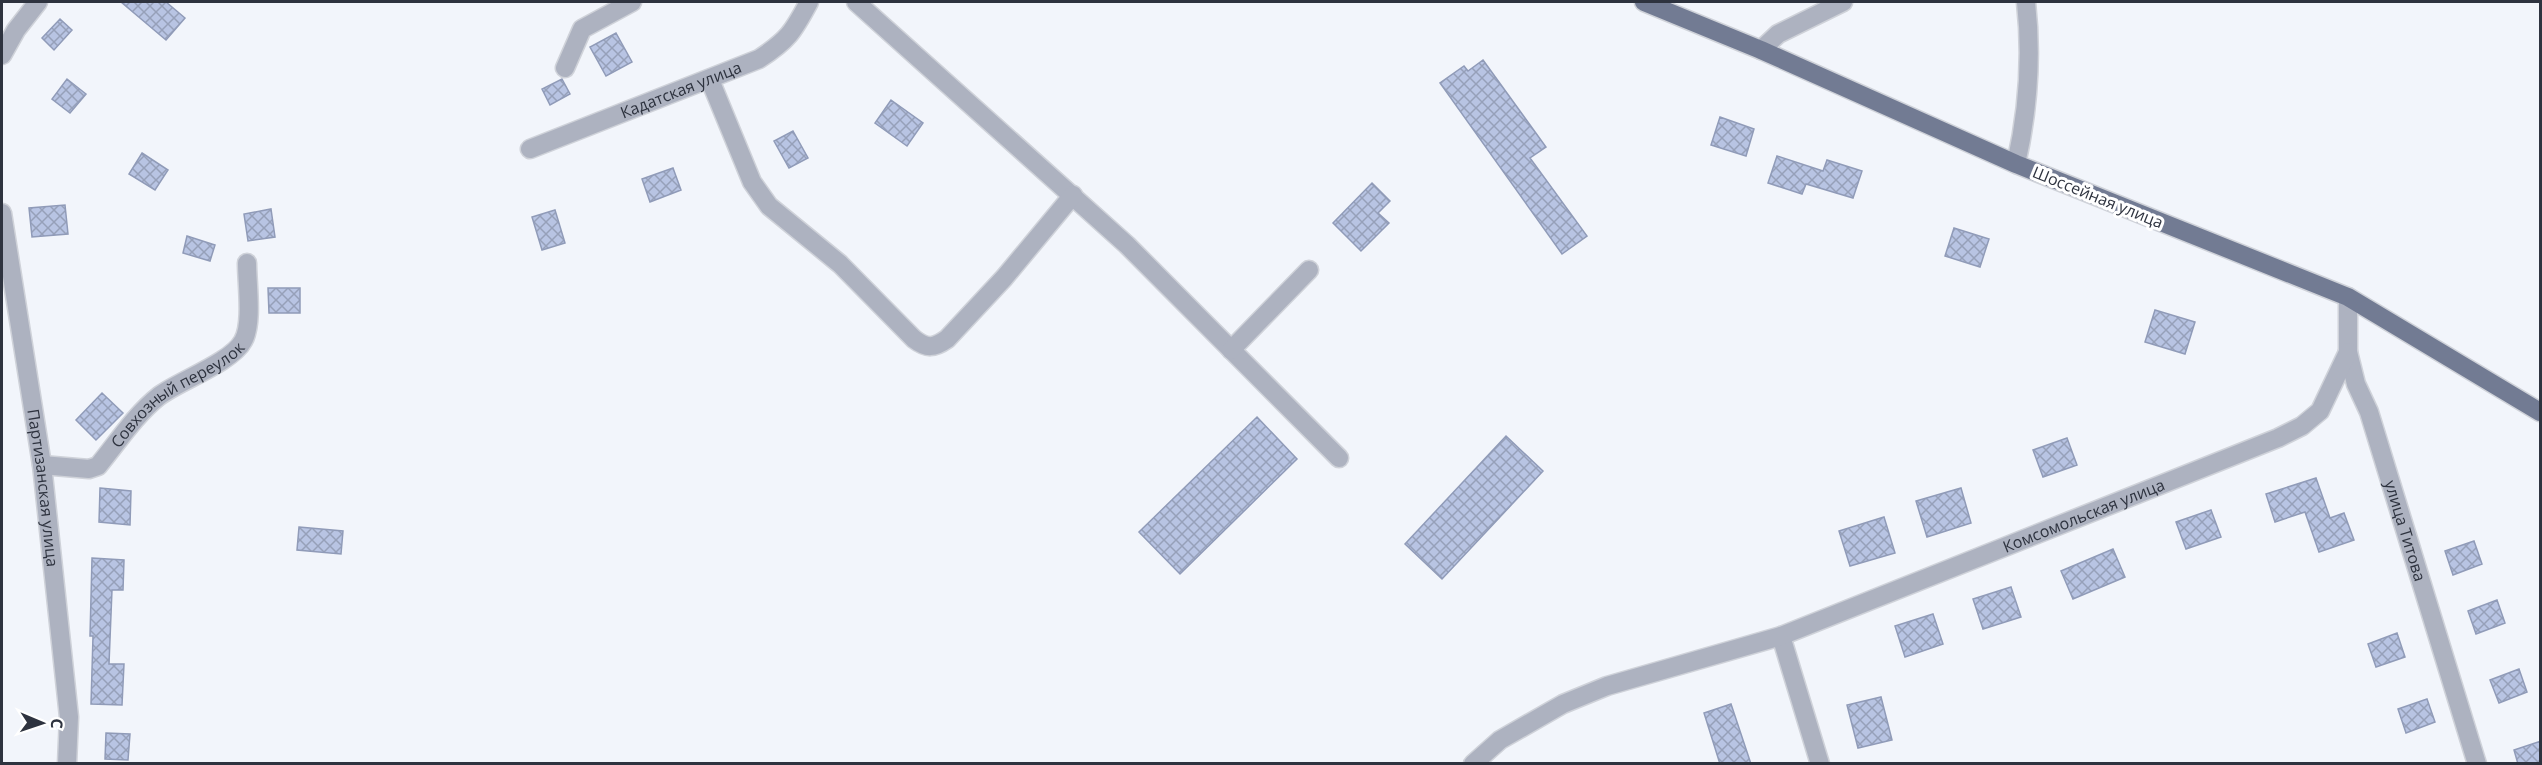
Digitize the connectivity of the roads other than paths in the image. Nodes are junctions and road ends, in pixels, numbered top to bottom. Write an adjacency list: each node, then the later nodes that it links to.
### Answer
1 (39, 2): 9 (street)
2 (632, 2): 10 (street)
3 (809, 2): 11 (street, Кадатская улица)
4 (856, 2): 14 (street)
5 (1644, 2): 8 (main road, Шоссейная улица)
6 (1844, 2): 8 (street)
7 (2026, 2): 13 (street)
8 (1761, 50): 13 (main road, Шоссейная улица)
9 (2, 55)
10 (565, 68)
11 (711, 80): 12 (street, Кадатская улица); 14 (street)
12 (530, 149)
13 (2016, 164): 18 (main road, Шоссейная улица)
14 (1073, 195): 19 (street)
15 (2, 213): 23 (street, Партизанская улица)
16 (247, 263): 23 (street, Совхозный переулок)
17 (1309, 270): 19 (street)
18 (2348, 297): 20 (street, улица Титова); 21 (main road, Шоссейная улица)
19 (1231, 350): 22 (street)
20 (2348, 352): 24 (street, Комсомольская улица); 28 (street, улица Титова)
21 (2541, 412)
22 (1339, 458)
23 (42, 465): 25 (street, Партизанская улица)
24 (1781, 636): 26 (street, Комсомольская улица); 27 (street)
25 (67, 764)
26 (1473, 764)
27 (1820, 764)
28 (2477, 764)

